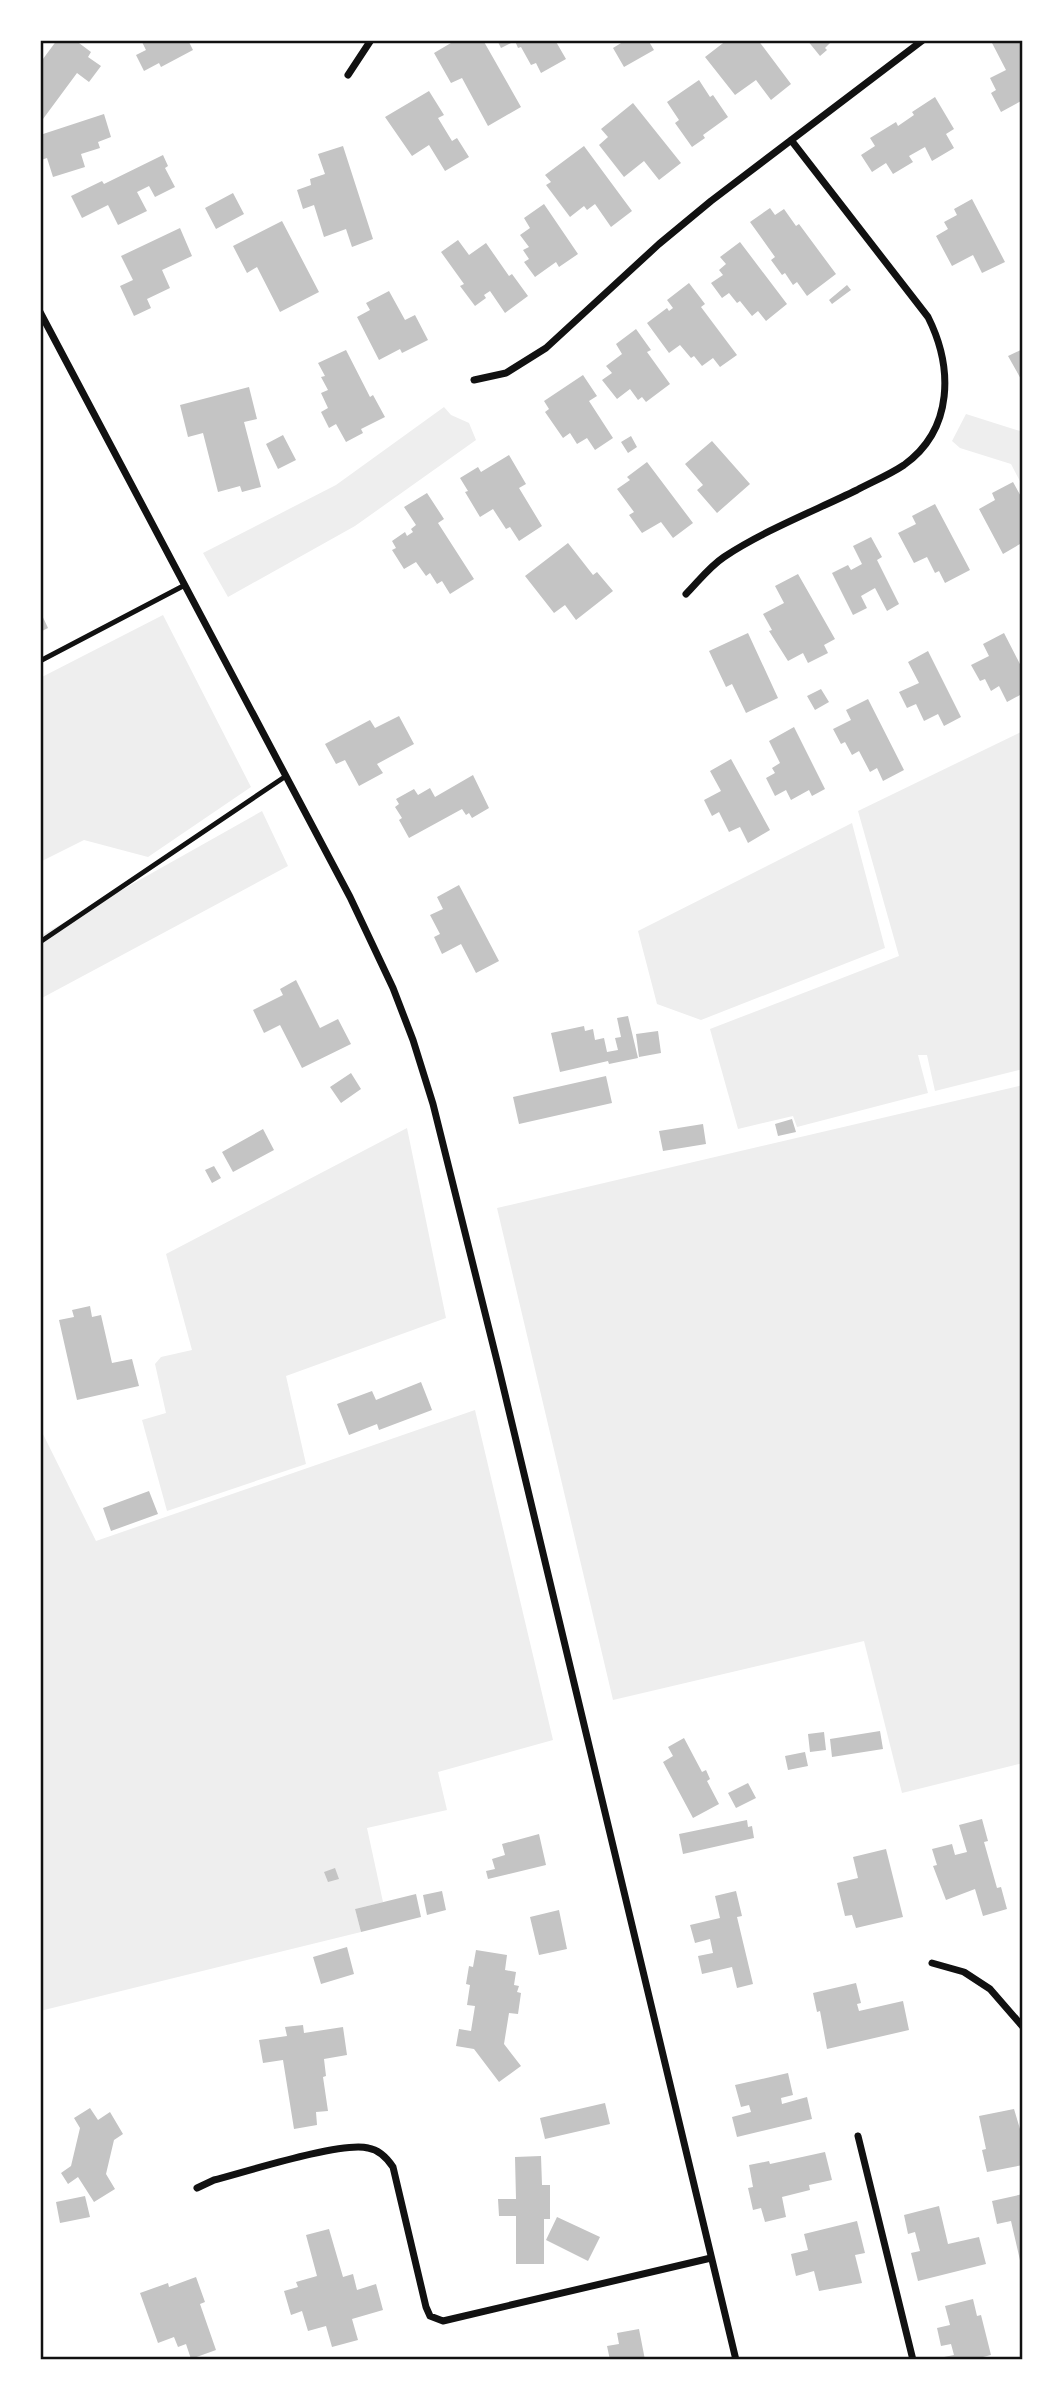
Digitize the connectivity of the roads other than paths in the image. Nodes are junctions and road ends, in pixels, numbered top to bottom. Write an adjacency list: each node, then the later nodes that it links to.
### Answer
1 (371, 40): 3 (street)
2 (923, 40): 4 (street)
3 (348, 75)
4 (791, 140): 6 (street); 8 (street)
5 (40, 312): 7 (street)
6 (474, 380)
7 (186, 586): 9 (lane); 10 (street)
8 (686, 594)
9 (40, 661)
10 (286, 776): 11 (lane); 16 (street)
11 (40, 942)
12 (932, 1963): 13 (street)
13 (1023, 2027)
14 (858, 2136): 18 (street)
15 (197, 2188): 16 (street)
16 (712, 2258): 17 (street)
17 (736, 2360)
18 (913, 2360)

